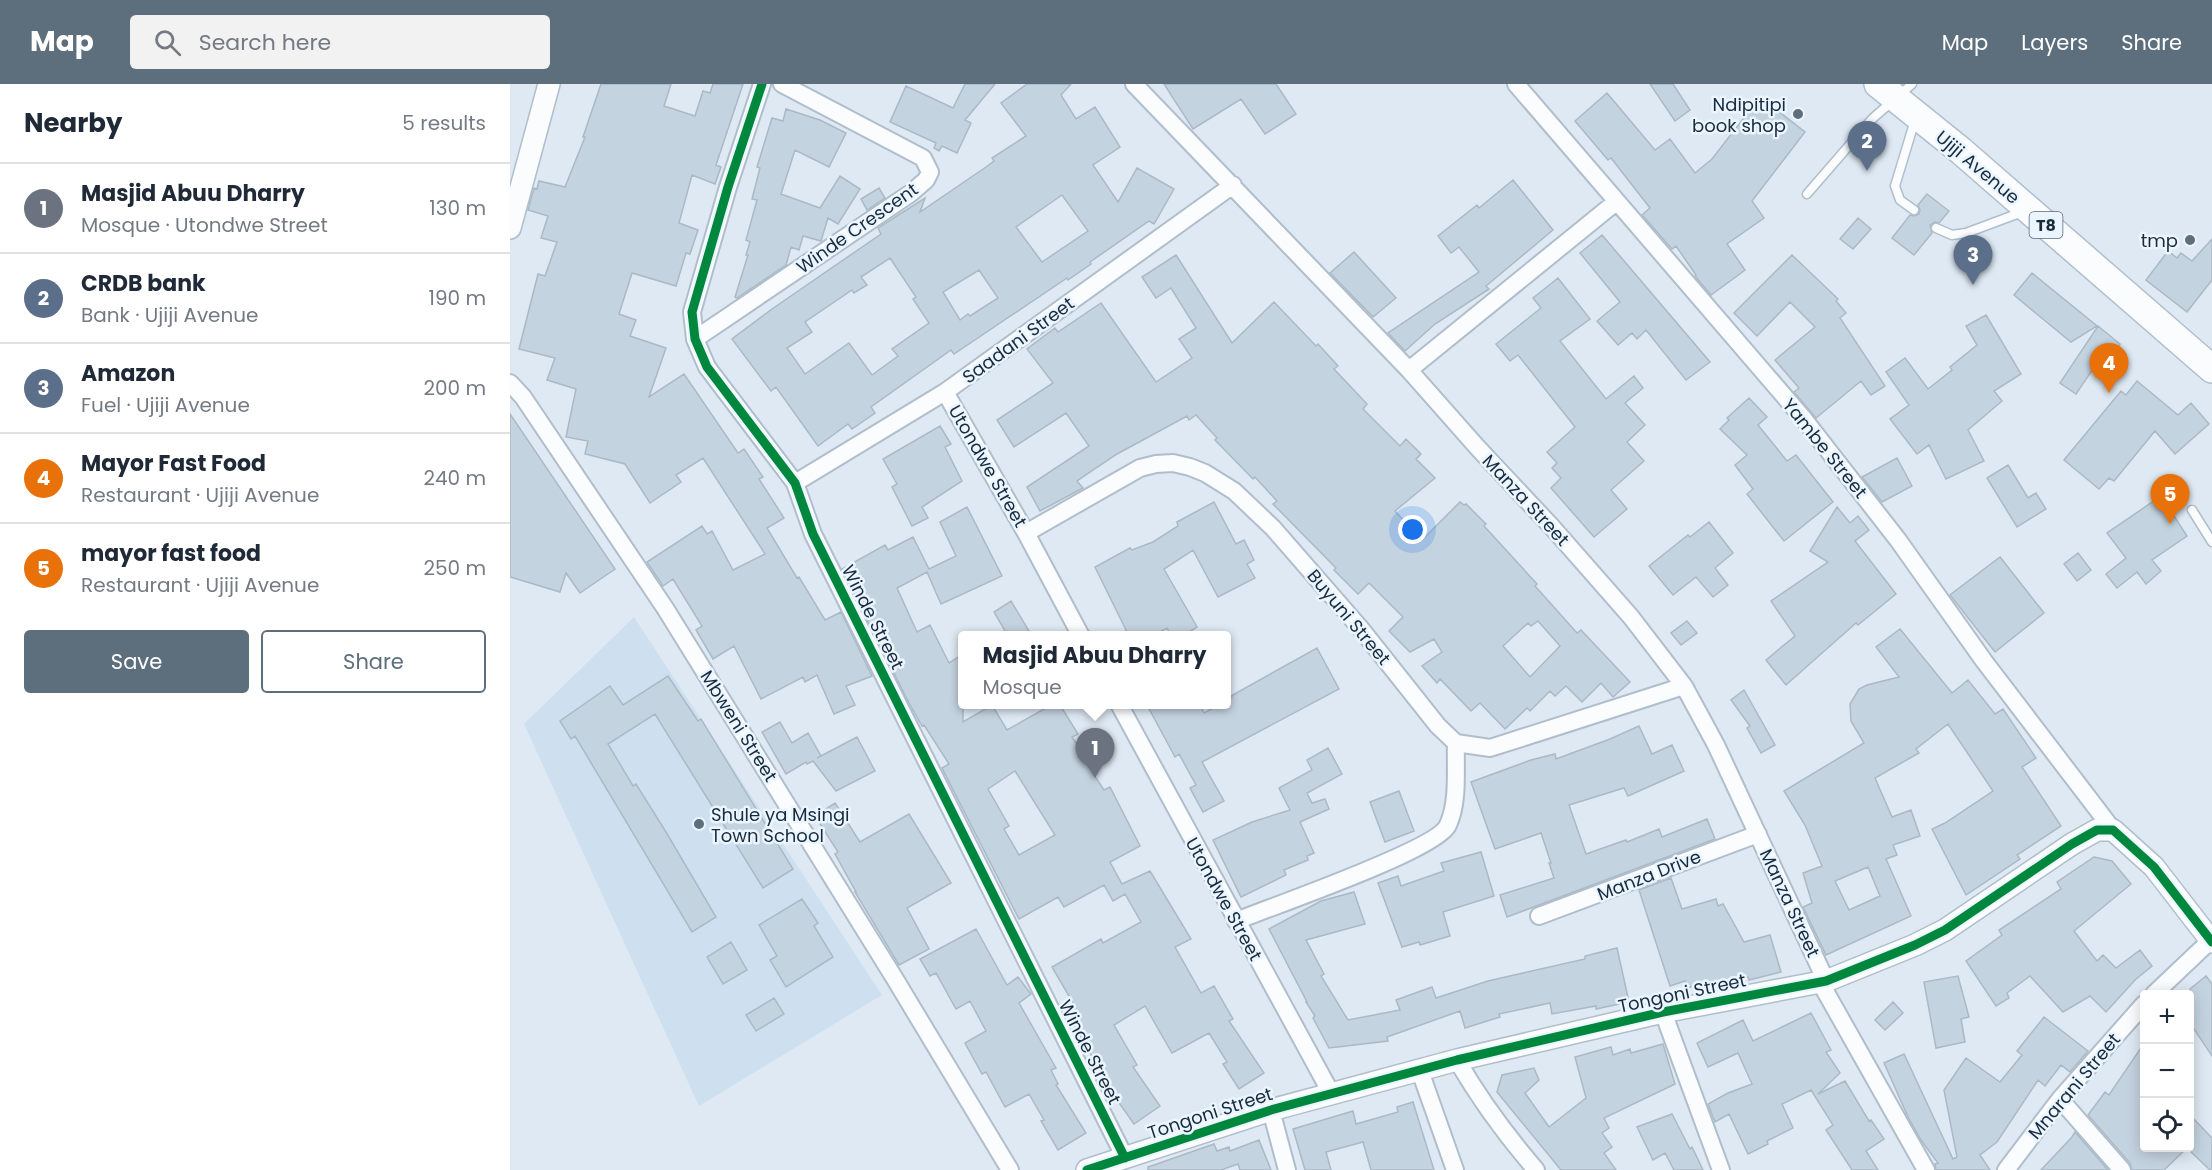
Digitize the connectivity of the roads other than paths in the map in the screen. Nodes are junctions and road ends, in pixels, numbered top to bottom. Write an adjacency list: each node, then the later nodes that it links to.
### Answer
1 (549, 84): 13 (street)
2 (762, 84): 15 (street, Winde Street)
3 (782, 84): 15 (street, Winde Crescent)
4 (1134, 84): 8 (street, Manza Street)
5 (1516, 84): 10 (street, Yambe Street)
6 (1895, 88): 7 (highway, Ujiji Avenue / T8); 9 (lane)
7 (1916, 115): 11 (highway, Ujiji Avenue / T8); 12 (lane)
8 (1233, 185): 17 (street, Manza Street); 19 (street, Saadani Street)
9 (1807, 194)
10 (1616, 202): 17 (street); 28 (street, Yambe Street)
11 (2028, 209): 14 (lane); 16 (highway, Ujiji Avenue / T8)
12 (1914, 210)
13 (510, 228)
14 (1935, 228)
15 (695, 339): 20 (street, Winde Street)
16 (2212, 369)
17 (1409, 370): 25 (street, Manza Street)
18 (510, 383): 43 (street, Mbweni Street)
19 (945, 392): 20 (street, Saadani Street); 22 (street, Utondwe Street)
20 (795, 483): 42 (street, Winde Street)
21 (2192, 510): 23 (lane)
22 (1026, 533): 24 (street, Utondwe Street); 27 (street, Buyuni Street)
23 (2212, 542)
24 (1078, 631)
25 (1684, 686): 27 (street); 29 (street, Manza Street)
26 (1121, 709): 31 (street, Utondwe Street)
27 (1456, 743): 31 (street)
28 (2113, 830): 32 (street); 33 (street, Tongoni Street)
29 (1758, 834): 30 (street, Manza Drive); 33 (street, Manza Street)
30 (1539, 916)
31 (1236, 921): 39 (street, Utondwe Street)
32 (2212, 941): 34 (street)
33 (1823, 981): 36 (street, Tongoni Street); 49 (street, Manza Street)
34 (2158, 990)
35 (2140, 1010): 40 (street, Mnarani Street)
36 (1663, 1012): 37 (street, Tongoni Street); 48 (street)
37 (1457, 1060): 38 (street, Tongoni Street); 47 (street)
38 (1420, 1071): 39 (street, Tongoni Street); 46 (street)
39 (1331, 1093): 41 (street, Tongoni Street)
40 (2060, 1099): 50 (street, Mnarani Street); 51 (street)
41 (1271, 1110): 42 (street, Tongoni Street); 45 (street)
42 (1125, 1158): 44 (street, Tongoni Street)
43 (1010, 1170)
44 (1087, 1170)
45 (1287, 1170)
46 (1455, 1170)
47 (1536, 1170)
48 (1720, 1170)
49 (1926, 1170)
50 (2006, 1170)
51 (2122, 1170)

